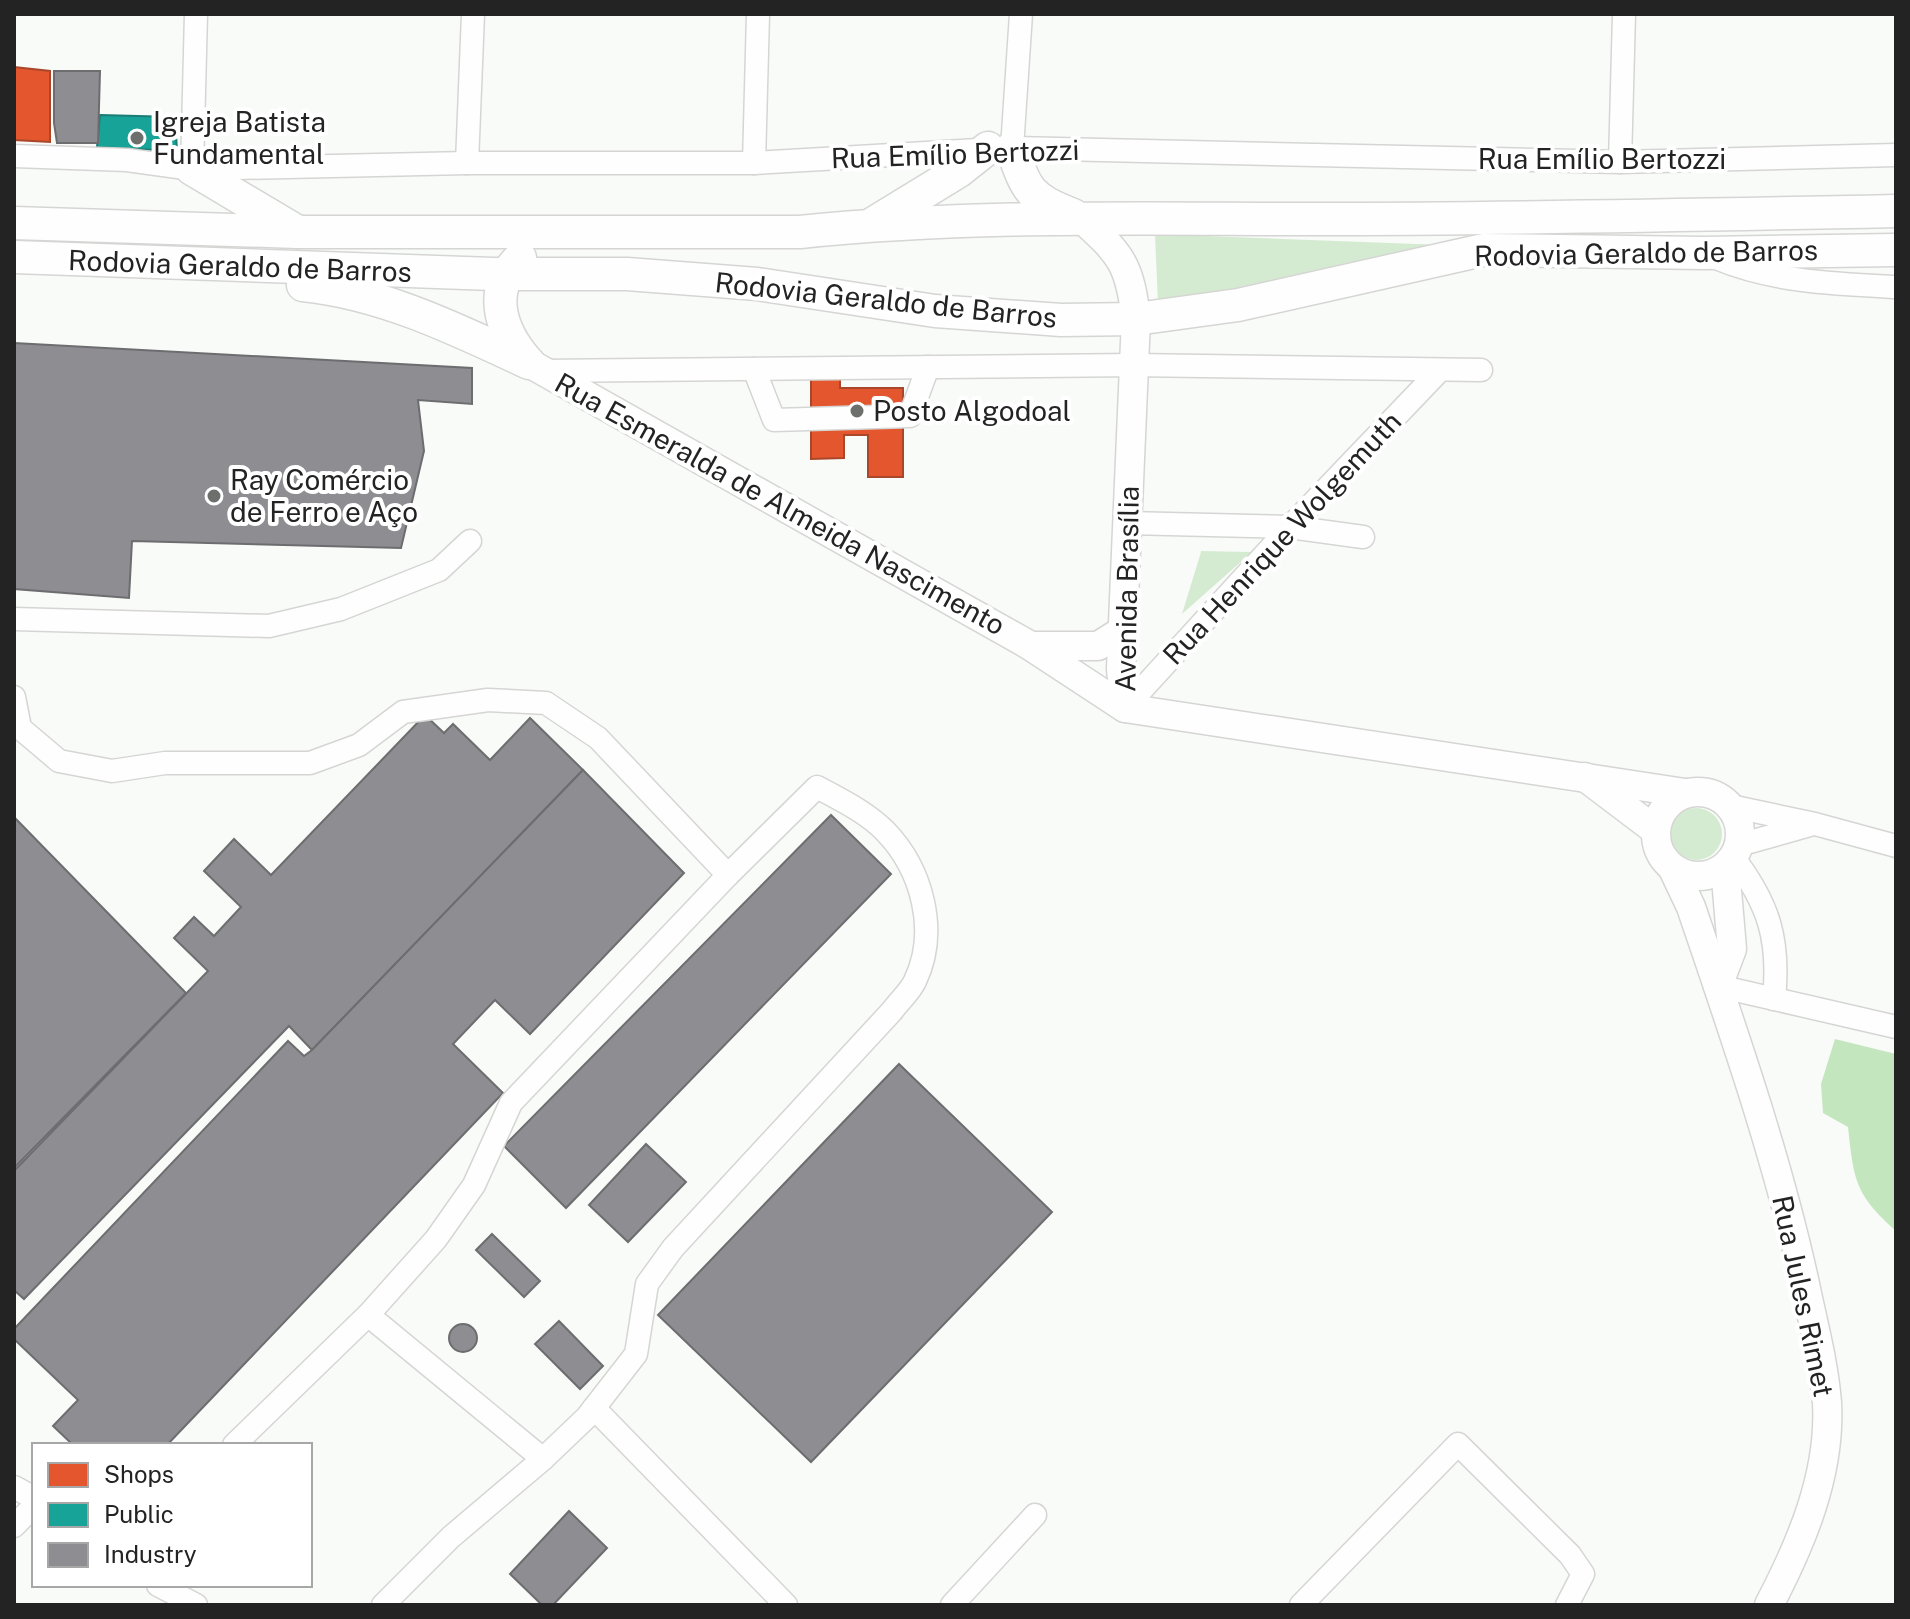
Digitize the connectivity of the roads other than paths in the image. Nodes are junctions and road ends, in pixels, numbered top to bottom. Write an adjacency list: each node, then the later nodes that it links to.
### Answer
1 (196, 14): 12 (street)
2 (473, 14): 10 (street)
3 (758, 14): 11 (street)
4 (1021, 14): 6 (street)
5 (1624, 14): 9 (street)
6 (1000, 148): 9 (street, Rua Emílio Bertozzi); 11 (street, Rua Emílio Bertozzi); 14 (highway); 16 (highway)
7 (1896, 155): 9 (street, Rua Emílio Bertozzi)
8 (14, 156): 12 (street, Rua Emílio Bertozzi)
9 (1620, 162)
10 (467, 163): 11 (street, Rua Emílio Bertozzi); 12 (street, Rua Emílio Bertozzi)
11 (754, 163)
12 (192, 169): 17 (highway)
13 (1896, 211): 14 (highway, Rodovia Geraldo de Barros)
14 (1083, 220): 16 (highway, Rodovia Geraldo de Barros); 25 (main road, Avenida Brasília)
15 (14, 223): 17 (highway, Rodovia Geraldo de Barros)
16 (870, 225): 18 (highway, Rodovia Geraldo de Barros)
17 (298, 232): 18 (highway, Rodovia Geraldo de Barros)
18 (800, 232): 23 (highway)
19 (1896, 250): 20 (highway, Rodovia Geraldo de Barros)
20 (1704, 253): 24 (street); 25 (highway, Rodovia Geraldo de Barros)
21 (14, 257): 22 (highway, Rodovia Geraldo de Barros)
22 (67, 261): 23 (highway, Rodovia Geraldo de Barros); 27 (highway)
23 (507, 274): 25 (highway, Rodovia Geraldo de Barros); 27 (highway)
24 (1896, 287)
25 (1136, 319): 26 (main road, Avenida Brasília)
26 (1133, 365): 28 (street); 30 (street); 32 (main road, Avenida Brasília)
27 (536, 367): 29 (street); 38 (main road, Rua Esmeralda de Almeida Nascimento)
28 (928, 367): 29 (street); 29 (street)
29 (754, 369)
30 (1440, 370): 31 (street); 33 (street, Rua Henrique Wolgemuth)
31 (1481, 370)
32 (1127, 523): 33 (street); 37 (main road, Avenida Brasília)
33 (1290, 527): 34 (street); 40 (street, Rua Henrique Wolgemuth)
34 (1363, 537)
35 (470, 541): 36 (street)
36 (14, 619)
37 (1122, 631): 38 (main road, Rua Esmeralda de Almeida Nascimento); 40 (main road, Avenida Brasília)
38 (1029, 645): 40 (main road, Rua Esmeralda de Almeida Nascimento)
39 (14, 697): 49 (street)
40 (1125, 708): 41 (main road, Avenida Brasília)
41 (1581, 774): 42 (main road, Avenida Brasília); 45 (main road, Avenida Brasília)
42 (1685, 793): 43 (main road); 45 (main road)
43 (1730, 806): 44 (street); 47 (main road)
44 (1815, 824): 46 (street); 47 (street)
45 (1655, 830): 48 (main road)
46 (1896, 846)
47 (1732, 856): 48 (main road); 50 (main road); 51 (street)
48 (1673, 869): 50 (main road, Rua Jules Rimet)
49 (728, 875): 53 (street); 54 (street)
50 (1718, 986): 51 (street); 69 (main road, Rua Jules Rimet)
51 (1774, 999): 52 (street)
52 (1896, 1027)
53 (368, 1315): 55 (street); 56 (street)
54 (594, 1408): 56 (street); 65 (street)
55 (236, 1443)
56 (543, 1459): 64 (street)
57 (14, 1487): 58 (street)
58 (32, 1497)
59 (32, 1508): 61 (street)
60 (1035, 1515): 66 (street)
61 (14, 1526)
62 (162, 1587): 63 (street)
63 (196, 1605)
64 (383, 1605)
65 (786, 1605)
66 (952, 1605)
67 (1301, 1605): 68 (street)
68 (1567, 1605)
69 (1769, 1605)

